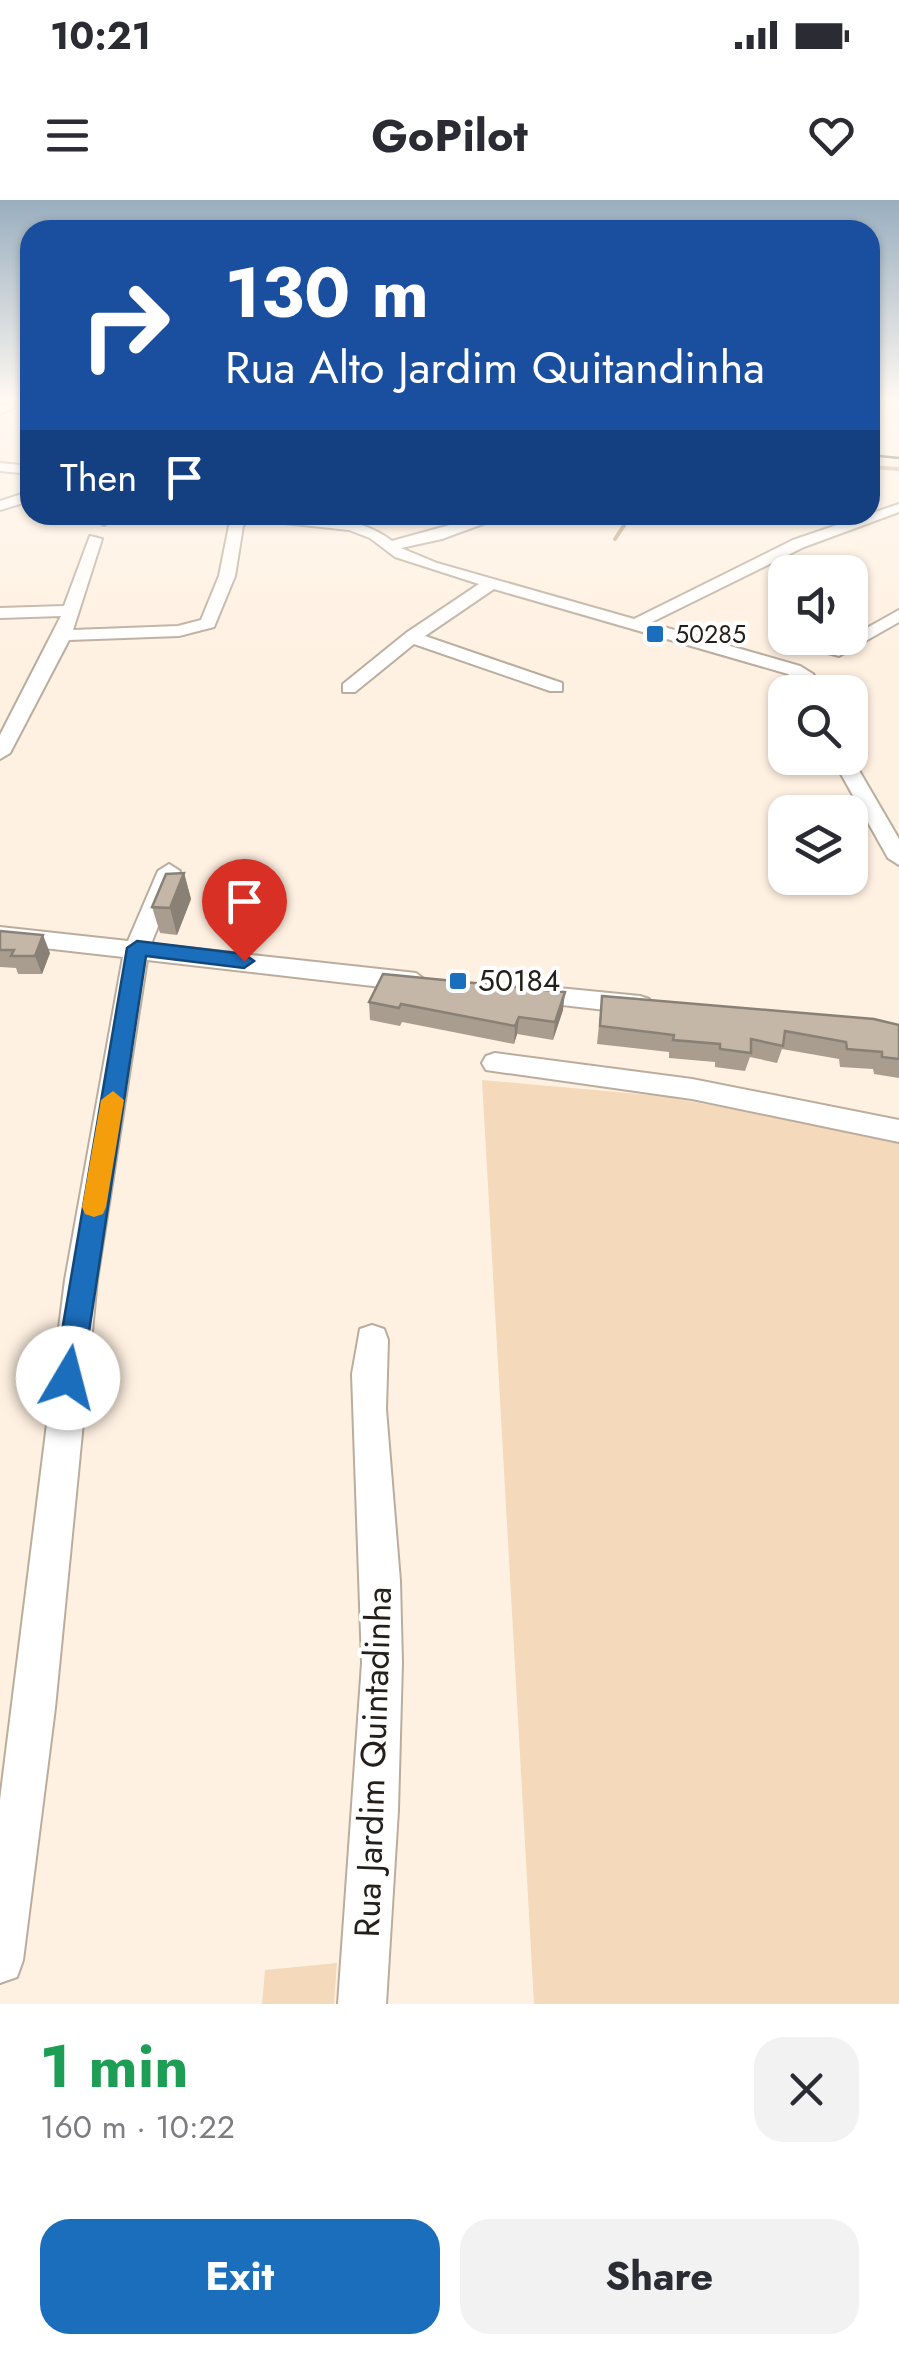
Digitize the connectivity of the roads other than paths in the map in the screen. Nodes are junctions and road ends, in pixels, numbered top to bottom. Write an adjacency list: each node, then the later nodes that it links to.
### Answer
1 (237, 525): 13 (street)
2 (345, 525): 6 (street)
3 (470, 525): 6 (street)
4 (851, 525): 11 (street)
5 (95, 539): 8 (street)
6 (387, 546): 7 (street)
7 (492, 583): 11 (street); 14 (street)
8 (70, 611): 9 (street); 13 (street)
9 (0, 613)
10 (899, 615): 12 (street)
11 (635, 625): 15 (street)
12 (868, 632)
13 (62, 634): 18 (street)
14 (412, 638): 16 (street); 17 (street)
15 (800, 675)
16 (349, 688)
17 (556, 688)
18 (0, 753)
19 (852, 775): 21 (street)
20 (899, 808): 21 (street)
21 (872, 810): 22 (street)
22 (898, 853)
23 (169, 871): 25 (street)
24 (0, 935): 25 (street)
25 (137, 948): 26 (street); 32 (street)
26 (442, 986)
27 (510, 992): 28 (street)
28 (660, 1006)
29 (495, 1063): 30 (street)
30 (899, 1132)
31 (372, 1340): 33 (street, Rua Jardim Quintadinha)
32 (0, 1960)
33 (362, 2004)

